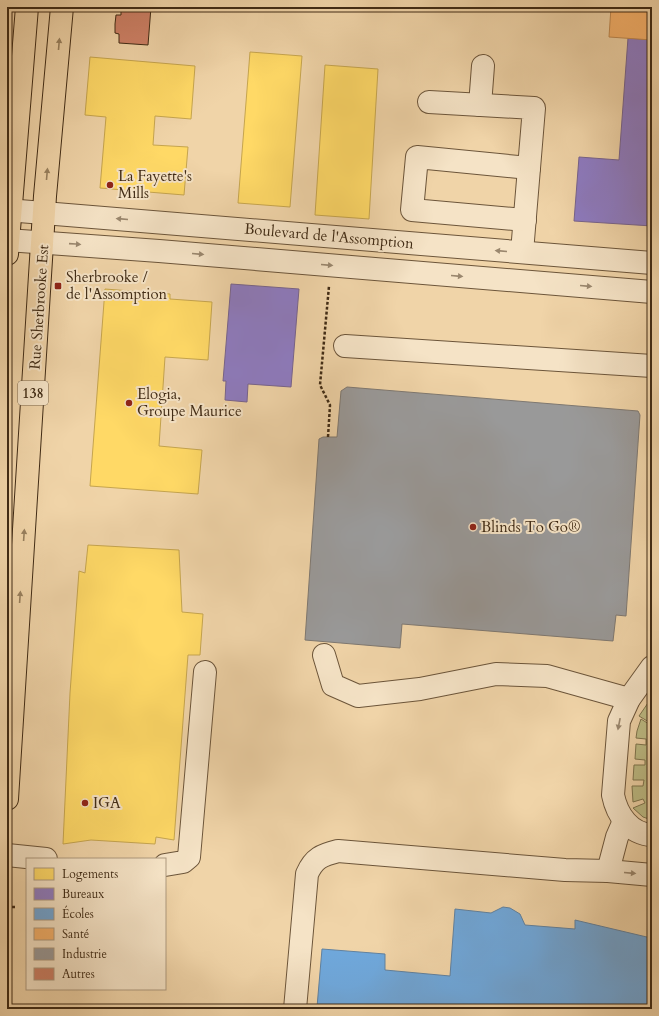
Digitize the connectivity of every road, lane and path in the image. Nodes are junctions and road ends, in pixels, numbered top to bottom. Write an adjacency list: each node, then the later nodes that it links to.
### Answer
1 (27, 7): 4 (main road)
2 (62, 7): 9 (main road, Rue Sherbrooke Est / 138, one-way to 2)
3 (483, 66): 6 (street)
4 (14, 87): 8 (main road)
5 (429, 102): 6 (street)
6 (480, 105): 7 (street)
7 (529, 168): 10 (street); 10 (street)
8 (9, 210): 9 (street, Boulevard de l'Assomption); 13 (main road)
9 (45, 213): 11 (street, Boulevard de l'Assomption, one-way to 9); 12 (main road, Rue Sherbrooke Est / 138)
10 (525, 220): 15 (street)
11 (161, 222): 14 (street); 15 (street, Boulevard de l'Assomption, one-way to 11)
12 (43, 242): 13 (street, Boulevard de l'Assomption); 14 (street, Boulevard de l'Assomption, one-way to 14); 26 (main road, Rue Sherbrooke Est / 138, one-way to 12)
13 (7, 245)
14 (159, 251): 18 (street, Boulevard de l'Assomption, one-way to 18)
15 (522, 252): 16 (street, Boulevard de l'Assomption)
16 (652, 263)
17 (329, 283): 21 (path)
18 (652, 292)
19 (345, 346): 20 (street)
20 (652, 366)
21 (328, 437)
22 (324, 655): 25 (street)
23 (652, 667): 25 (street)
24 (204, 672): 31 (street)
25 (629, 700): 27 (street, one-way to 27)
26 (7, 799)
27 (624, 820): 28 (street); 32 (street)
28 (652, 835)
29 (7, 855): 30 (street)
30 (36, 858)
31 (166, 865)
32 (608, 871): 33 (street, one-way to 33); 36 (street)
33 (652, 875)
34 (12, 907): 35 (path)
35 (16, 907)
36 (295, 1009)

